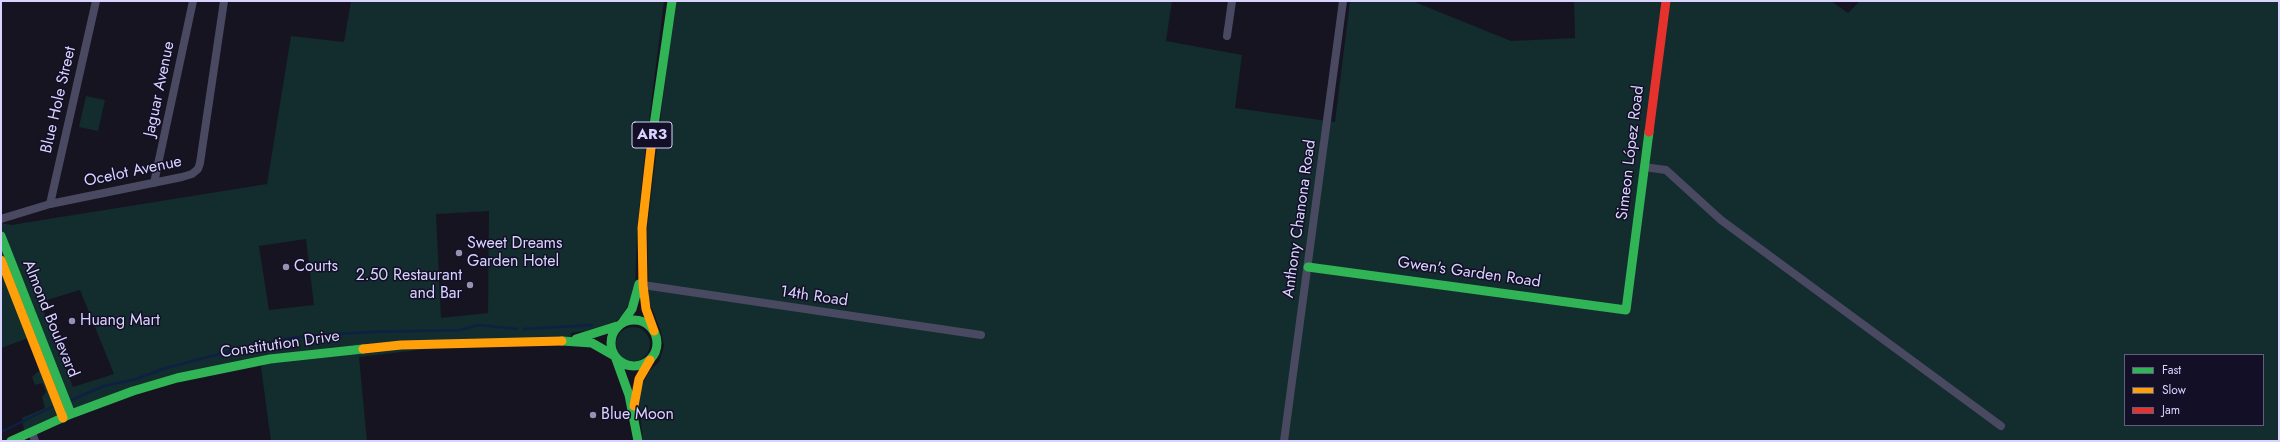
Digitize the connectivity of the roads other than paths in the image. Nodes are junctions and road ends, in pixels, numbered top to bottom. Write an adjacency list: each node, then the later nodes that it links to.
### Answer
1 (96, 1): 11 (street, Blue Hole Street)
2 (193, 1): 10 (street, Jaguar Avenue)
3 (224, 1): 10 (street, Ocelot Avenue)
4 (672, 1): 16 (main road, AR3)
5 (1232, 1): 8 (street)
6 (1343, 1): 15 (street, Anthony Chanona Road)
7 (1666, 1): 9 (main road, Simeon López Road)
8 (1227, 36)
9 (1644, 167): 18 (main road, Simeon López Road); 27 (street)
10 (154, 183): 11 (street, Ocelot Avenue)
11 (50, 204): 12 (street, Ocelot Avenue)
12 (1, 219)
13 (1, 236): 25 (main road, Almond Boulevard)
14 (1, 260): 25 (main road, Almond Boulevard)
15 (1308, 267): 18 (main road, Gwen's Garden Road); 32 (street, Anthony Chanona Road)
16 (642, 269): 17 (main road, AR3); 19 (main road, AR3)
17 (643, 285): 20 (main road, AR3); 21 (street, 14th Road)
18 (1626, 310)
19 (619, 325): 20 (main road); 22 (main road, Constitution Drive); 23 (main road)
20 (654, 331): 24 (main road)
21 (981, 336)
22 (566, 341): 23 (main road, Constitution Drive); 25 (main road, Constitution Drive)
23 (615, 357): 24 (main road); 26 (main road)
24 (650, 360): 26 (main road)
25 (67, 416): 28 (main road, Constitution Drive)
26 (634, 417): 31 (main road)
27 (2000, 426)
28 (32, 432): 29 (main road, Constitution Drive); 30 (street)
29 (10, 441)
30 (36, 441)
31 (638, 441)
32 (1284, 441)

